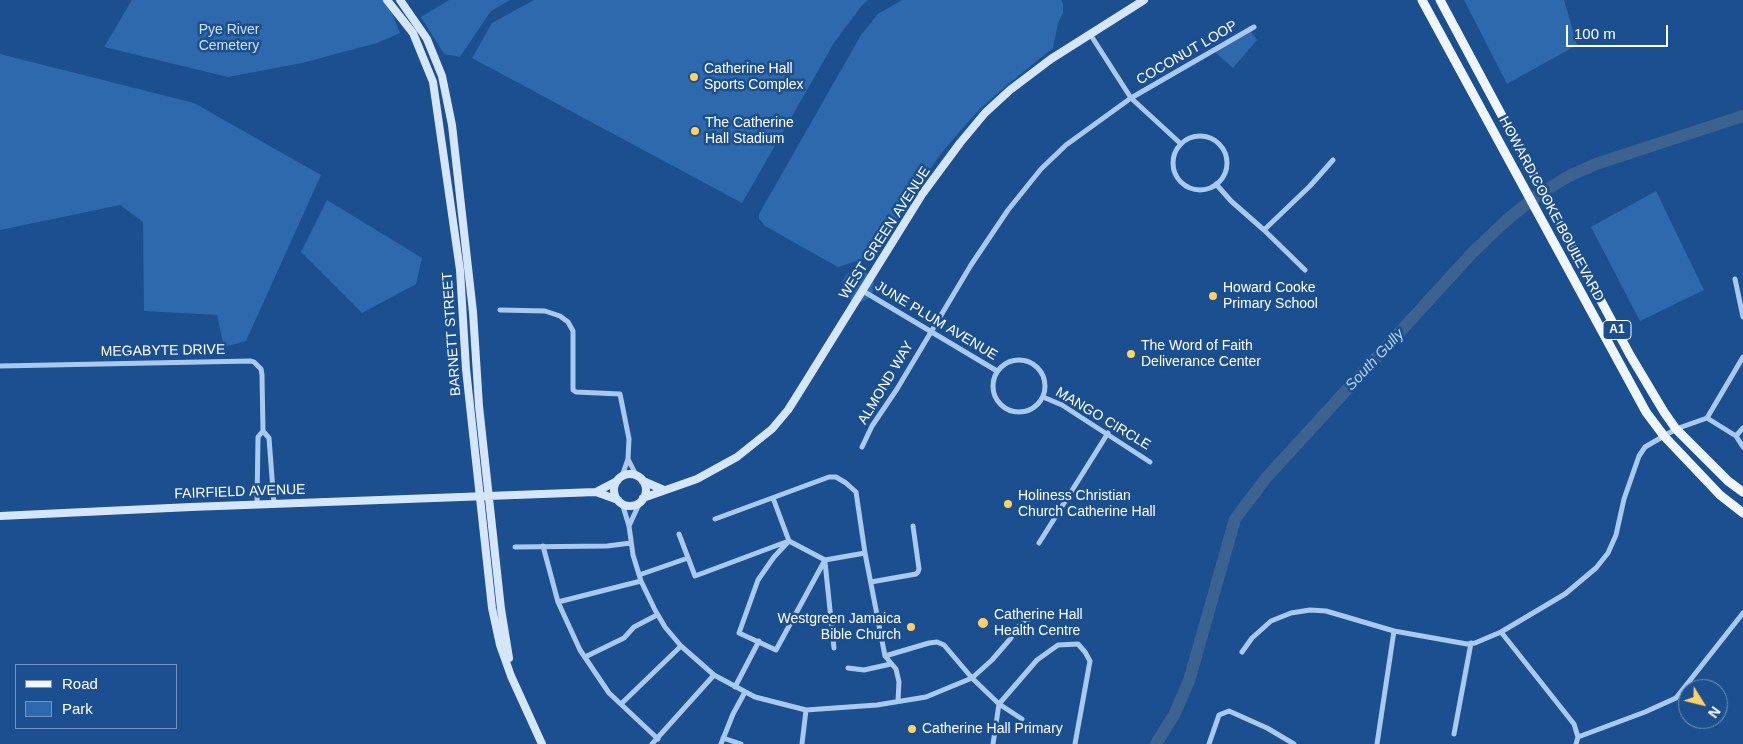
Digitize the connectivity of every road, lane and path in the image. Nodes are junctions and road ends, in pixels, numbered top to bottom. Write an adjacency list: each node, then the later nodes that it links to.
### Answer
1 (387, 0): 40 (street, BARNETT STREET)
2 (400, 0): 41 (street, BARNETT STREET)
3 (1144, 0): 7 (street, WEST GREEN AVENUE)
4 (1422, 0): 28 (main road, HOWARD COOKE BOULEVARD / A1)
5 (1440, 0): 25 (main road, HOWARD COOKE BOULEVARD / A1)
6 (1254, 27): 8 (street, COCONUT LOOP)
7 (1090, 34): 8 (street); 15 (street, WEST GREEN AVENUE)
8 (1131, 98): 9 (street); 18 (street, COCONUT LOOP)
9 (1181, 144): 11 (street); 11 (street)
10 (1333, 160): 12 (street)
11 (1216, 184): 12 (street)
12 (1264, 230): 13 (street)
13 (1305, 270)
14 (1735, 279): 17 (street)
15 (862, 290): 18 (street, JUNE PLUM AVENUE); 37 (street, WEST GREEN AVENUE)
16 (500, 310): 32 (street)
17 (1743, 317)
18 (931, 331): 21 (street, JUNE PLUM AVENUE); 30 (street, ALMOND WAY)
19 (1743, 357): 23 (street)
20 (0, 366): 26 (street, MEGABYTE DRIVE)
21 (997, 371): 22 (street); 22 (street)
22 (1043, 396): 27 (street, MANGO CIRCLE)
23 (1706, 418): 25 (street); 29 (street)
24 (1743, 428): 29 (street)
25 (1676, 429): 28 (street); 39 (main road, HOWARD COOKE BOULEVARD / A1)
26 (263, 431): 45 (street, MEGABYTE DRIVE); 46 (street, MEGABYTE DRIVE)
27 (1108, 433): 33 (street, MANGO CIRCLE); 55 (street)
28 (1664, 436): 47 (main road, HOWARD COOKE BOULEVARD / A1); 68 (street)
29 (1736, 436): 31 (street)
30 (862, 447)
31 (1743, 447)
32 (628, 459): 34 (street); 35 (street)
33 (1150, 462)
34 (636, 475): 35 (street); 36 (street)
35 (619, 479): 38 (street); 44 (street)
36 (643, 481): 37 (street); 43 (street)
37 (664, 490): 43 (street, WEST GREEN AVENUE)
38 (596, 492): 41 (street); 44 (street)
39 (1743, 492)
40 (481, 496): 41 (street); 46 (street, FAIRFIELD AVENUE); 78 (street, BARNETT STREET)
41 (489, 496): 78 (street, BARNETT STREET)
42 (772, 498): 49 (street); 53 (street); 58 (street)
43 (642, 500): 44 (street); 50 (street)
44 (620, 502): 50 (street)
45 (257, 504): 46 (street, FAIRFIELD AVENUE); 48 (street, FAIRFIELD AVENUE)
46 (274, 504)
47 (1743, 513)
48 (0, 516)
49 (715, 519)
50 (629, 526): 54 (street)
51 (913, 526): 62 (street)
52 (679, 534): 59 (street)
53 (789, 541): 59 (street); 60 (street); 69 (street)
54 (630, 543): 56 (street); 61 (street)
55 (1039, 543)
56 (543, 546): 57 (street); 63 (street)
57 (516, 547)
58 (865, 553): 60 (street); 62 (street)
59 (688, 558): 61 (street)
60 (825, 560): 69 (street); 72 (street)
61 (640, 578): 63 (street); 65 (street)
62 (871, 582): 74 (street)
63 (558, 602): 75 (street)
64 (1743, 613): 89 (street)
65 (658, 614): 71 (street); 75 (street)
66 (1037, 614): 80 (street)
67 (1394, 631): 70 (street); 73 (street); 100 (street)
68 (1501, 632): 70 (street); 89 (street)
69 (759, 642): 81 (street)
70 (1471, 643): 88 (street)
71 (681, 646): 79 (street); 84 (street)
72 (834, 648)
73 (1242, 652)
74 (885, 656): 76 (street); 80 (street)
75 (585, 657): 84 (street)
76 (892, 664): 77 (street); 83 (street)
77 (848, 668)
78 (511, 676): 92 (street, BARNETT STREET)
79 (714, 676): 81 (street); 90 (street)
80 (972, 678): 83 (street); 85 (street)
81 (735, 686): 82 (street)
82 (745, 692): 86 (street); 91 (street)
83 (898, 702): 86 (street)
84 (621, 704): 90 (street)
85 (999, 704): 87 (street); 96 (street); 97 (street)
86 (806, 710): 95 (street)
87 (1022, 719)
88 (1454, 734)
89 (1578, 736): 101 (street)
90 (658, 739): 93 (street)
91 (722, 741): 94 (street)
92 (542, 744)
93 (652, 744)
94 (741, 744)
95 (802, 744)
96 (993, 744)
97 (1075, 744)
98 (1209, 744): 99 (street)
99 (1294, 744)
100 (1378, 744)
101 (1576, 744)

